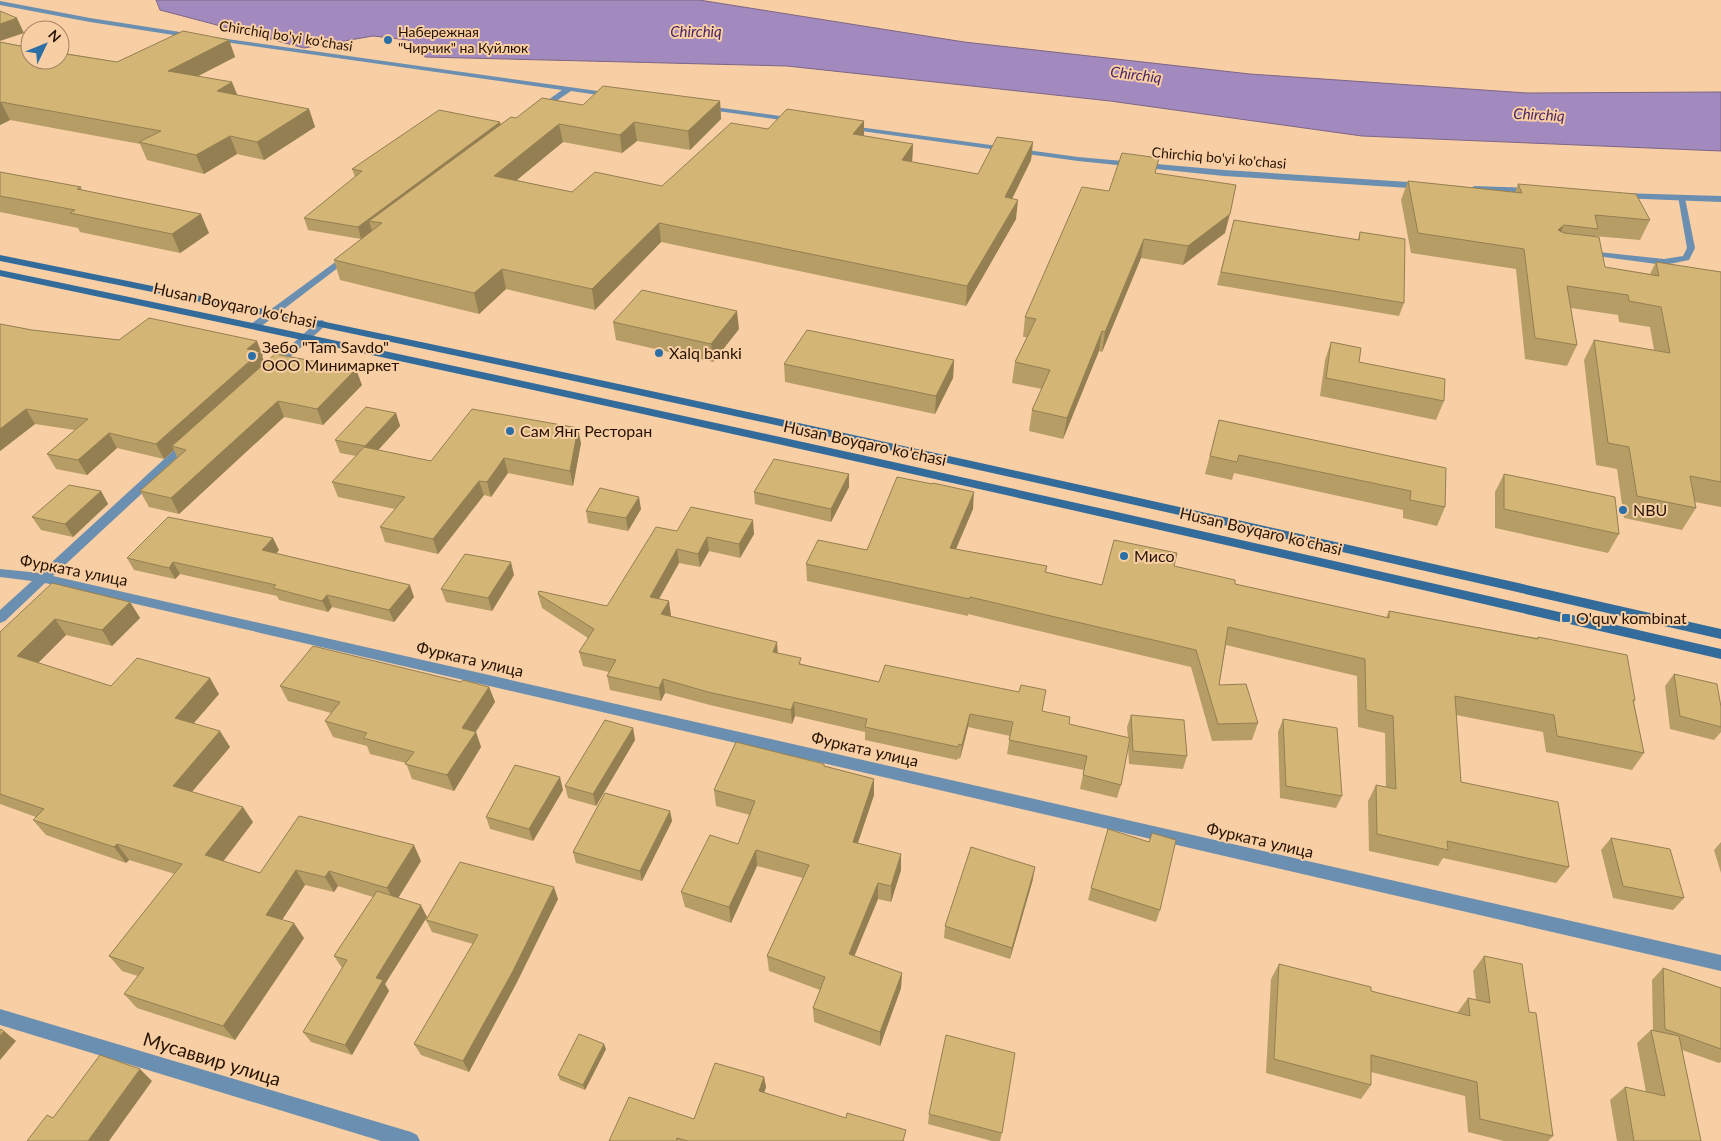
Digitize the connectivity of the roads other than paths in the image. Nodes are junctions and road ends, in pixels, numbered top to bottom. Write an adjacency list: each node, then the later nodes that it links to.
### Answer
1 (0, 3): 2 (street, Chirchiq bo'yi ko'chasi)
2 (569, 89): 3 (street, Chirchiq bo'yi ko'chasi); 5 (street)
3 (626, 97)
4 (692, 106): 6 (street)
5 (529, 119)
6 (801, 121)
7 (841, 126): 8 (street, Chirchiq bo'yi ko'chasi)
8 (1438, 187)
9 (1467, 188): 10 (street)
10 (1545, 192)
11 (1613, 195): 12 (street)
12 (1681, 198): 13 (street); 15 (lane)
13 (1721, 199)
14 (354, 251): 18 (street)
15 (1582, 252)
16 (0, 258): 18 (main road, Husan Boyqaro ko'chasi)
17 (0, 273): 20 (main road, Husan Boyqaro ko'chasi)
18 (273, 312): 19 (main road, Husan Boyqaro ko'chasi); 20 (street)
19 (322, 323): 21 (street); 27 (main road, Husan Boyqaro ko'chasi)
20 (255, 326): 21 (main road, Husan Boyqaro ko'chasi)
21 (306, 337): 22 (street); 28 (main road, Husan Boyqaro ko'chasi)
22 (262, 377)
23 (196, 438): 25 (street)
24 (0, 574): 25 (street, Фурката улица)
25 (42, 578): 26 (street); 29 (street, Фурката улица)
26 (0, 618)
27 (1721, 634)
28 (1721, 654)
29 (1721, 963)
30 (0, 1017): 31 (street, Мусаввир улица)
31 (411, 1141)

